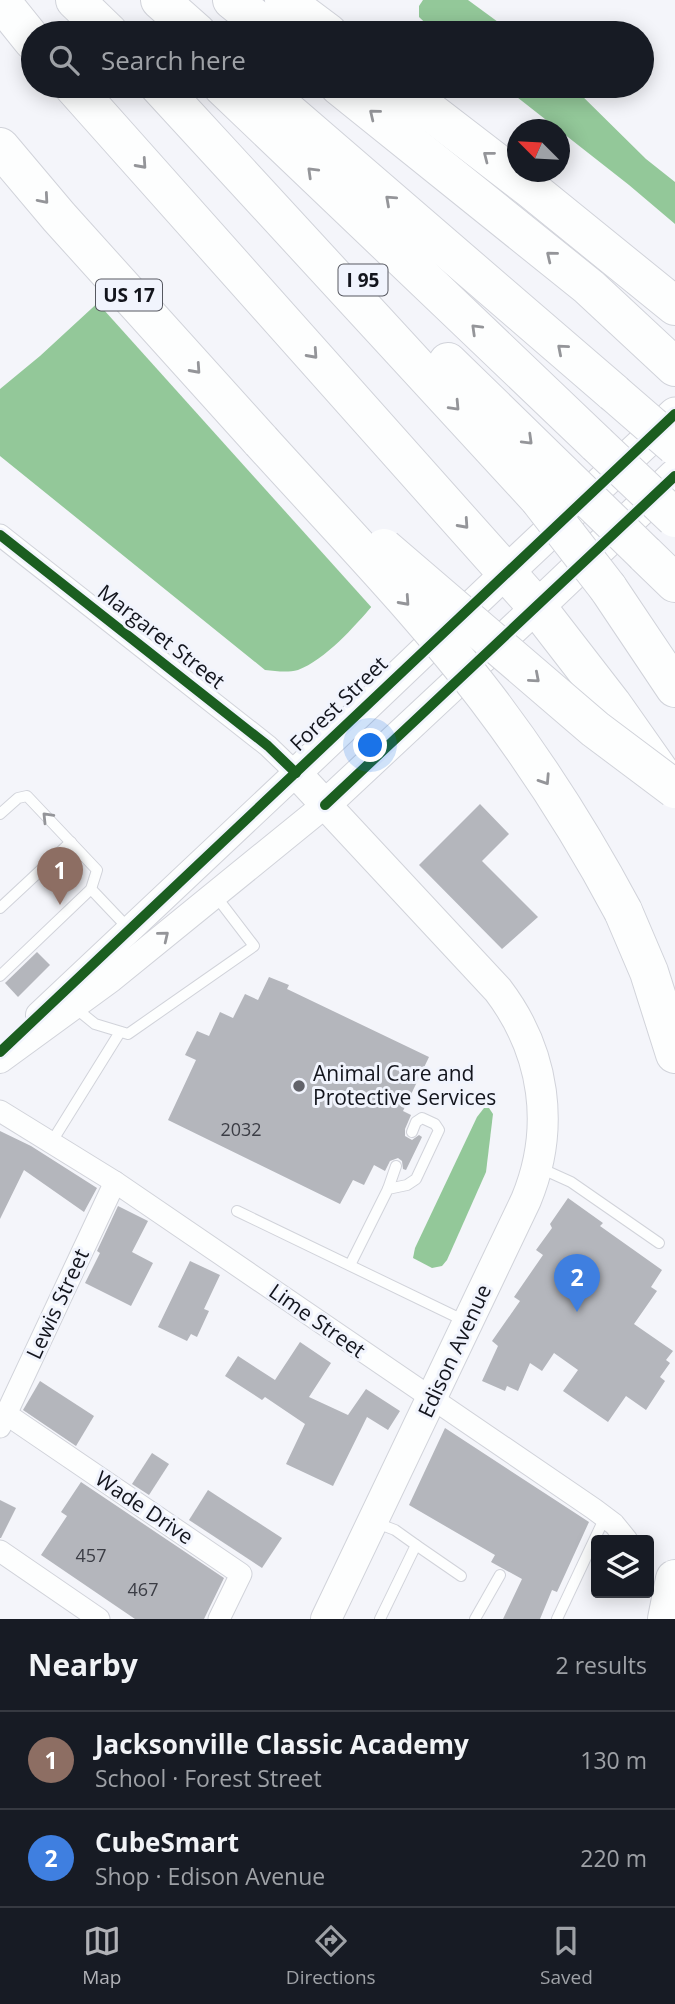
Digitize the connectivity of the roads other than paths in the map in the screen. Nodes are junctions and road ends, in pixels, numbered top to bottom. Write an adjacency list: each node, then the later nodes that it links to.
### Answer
1 (0, 0): 10 (highway)
2 (75, 0): 6 (highway)
3 (232, 0): 8 (highway)
4 (284, 0): 9 (highway)
5 (156, 12): 7 (highway)
6 (97, 21)
7 (174, 21)
8 (258, 21)
9 (312, 21)
10 (21, 26)
11 (173, 98): 24 (highway, I 95, one-way to 24)
12 (235, 98): 25 (highway, I 95, one-way to 12, bridge)
13 (272, 98): 22 (highway, one-way to 13, bridge)
14 (354, 98): 19 (highway, one-way to 14)
15 (413, 98): 18 (highway, one-way to 15)
16 (85, 99): 27 (highway, one-way to 27)
17 (0, 147): 21 (highway, US 17, one-way to 21)
18 (675, 306)
19 (675, 367)
20 (675, 414): 27 (main road, Forest Street)
21 (261, 441): 32 (highway, one-way to 32, bridge); 39 (highway, US 17, one-way to 39, bridge)
22 (675, 446)
23 (675, 476): 29 (main road)
24 (552, 487): 28 (highway, I 95, bridge); 30 (highway, bridge)
25 (675, 518)
26 (0, 535): 31 (street, Margaret Street)
27 (507, 572): 29 (highway); 31 (main road, Forest Street)
28 (675, 583)
29 (537, 607): 32 (highway); 33 (main road)
30 (675, 688)
31 (296, 772): 33 (main road, Margaret Street); 40 (street, Forest Street)
32 (675, 791)
33 (325, 805): 37 (street); 48 (main road, Margaret Street)
34 (0, 814): 35 (lane, one-way to 34)
35 (71, 842): 36 (lane); 38 (lane)
36 (92, 889): 40 (lane); 41 (lane)
37 (215, 895): 42 (street, one-way to 37); 44 (lane)
38 (0, 908)
39 (623, 911): 43 (highway, US 17); 46 (highway)
40 (130, 929): 45 (street, Forest Street)
41 (0, 976)
42 (74, 1006): 44 (lane); 47 (street)
43 (675, 1008)
44 (120, 1032): 51 (lane)
45 (0, 1052)
46 (675, 1054)
47 (0, 1060)
48 (538, 1072): 53 (main road, Edison Avenue)
49 (0, 1111): 51 (street, Lime Street)
50 (412, 1132): 55 (lane)
51 (51, 1143): 54 (street, Lime Street)
52 (396, 1166): 55 (lane)
53 (537, 1168): 57 (lane); 59 (main road, Edison Avenue)
54 (115, 1182): 60 (street, Lime Street); 61 (street, Lewis Street)
55 (388, 1189): 58 (lane)
56 (237, 1211): 58 (lane)
57 (659, 1243)
58 (350, 1265): 59 (lane)
59 (468, 1323): 60 (main road, Edison Avenue)
60 (432, 1399): 62 (street, Lime Street); 63 (main road, Edison Avenue)
61 (3, 1420): 71 (street, Wade Drive)
62 (605, 1517): 64 (street, Lime Street); 75 (lane)
63 (373, 1521): 65 (lane); 72 (main road, Edison Avenue)
64 (624, 1535)
65 (416, 1545): 68 (lane); 73 (lane)
66 (0, 1551): 70 (street)
67 (500, 1575): 74 (lane)
68 (461, 1576)
69 (675, 1579): 76 (highway)
70 (99, 1619)
71 (219, 1619)
72 (328, 1619)
73 (380, 1619)
74 (475, 1619)
75 (557, 1619)
76 (667, 1619)

